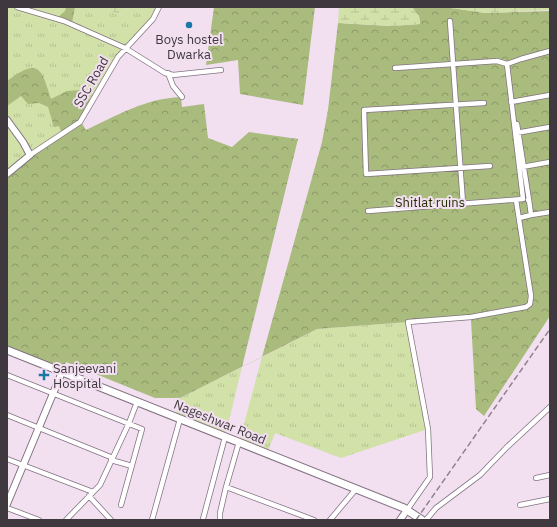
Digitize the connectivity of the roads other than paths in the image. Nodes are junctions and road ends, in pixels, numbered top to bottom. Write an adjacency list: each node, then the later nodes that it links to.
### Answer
1 (17, 7): 4 (street)
2 (159, 7): 4 (street, SSC Road)
3 (450, 22): 7 (street)
4 (125, 48): 10 (street); 19 (street, SSC Road)
5 (550, 51): 6 (street)
6 (507, 64): 7 (street); 13 (street)
7 (453, 65): 8 (street); 15 (street)
8 (395, 68)
9 (221, 70): 10 (street)
10 (168, 74): 12 (street)
11 (550, 95): 13 (street)
12 (182, 97)
13 (512, 102): 18 (street)
14 (484, 103): 15 (street)
15 (456, 105): 23 (street); 23 (street)
16 (7, 120): 19 (street)
17 (550, 128): 18 (street)
18 (517, 133): 22 (street)
19 (30, 155): 24 (street, SSC Road)
20 (550, 162): 22 (street)
21 (490, 166): 23 (street)
22 (521, 167): 25 (street); 27 (street)
23 (460, 168): 28 (street)
24 (7, 174)
25 (523, 199): 26 (street); 27 (street)
26 (516, 200): 28 (street); 32 (street)
27 (529, 200): 31 (street)
28 (463, 204): 29 (street)
29 (368, 211)
30 (550, 212): 31 (street)
31 (532, 215): 32 (street)
32 (518, 218): 59 (street)
33 (7, 350): 34 (main road, Nageshwar Road)
34 (62, 372): 36 (street); 37 (main road, Nageshwar Road)
35 (7, 375): 36 (street)
36 (53, 393): 41 (street); 42 (street)
37 (137, 402): 40 (main road, Nageshwar Road); 41 (street)
38 (550, 406): 71 (street)
39 (7, 415): 42 (street)
40 (180, 419): 43 (main road, Nageshwar Road); 65 (street)
41 (129, 423): 46 (street); 48 (street)
42 (38, 429): 46 (street); 47 (street)
43 (225, 437): 44 (main road, Nageshwar Road); 61 (street)
44 (239, 442): 51 (street); 52 (main road, Nageshwar Road)
45 (7, 459): 47 (street)
46 (112, 459): 48 (street); 53 (street)
47 (23, 465): 53 (street); 55 (street)
48 (132, 466): 56 (street)
49 (550, 475): 50 (street)
50 (536, 478)
51 (226, 487): 66 (street); 67 (street)
52 (356, 489): 59 (main road, Nageshwar Road); 68 (street)
53 (91, 494): 60 (street); 64 (street)
54 (550, 499): 57 (street)
55 (7, 504)
56 (121, 505)
57 (520, 506)
58 (7, 508): 62 (street)
59 (408, 510): 69 (street); 70 (main road, Nageshwar Road)
60 (72, 518): 63 (street)
61 (203, 519)
62 (39, 520)
63 (66, 520)
64 (111, 520)
65 (152, 520)
66 (220, 520)
67 (314, 520)
68 (330, 520)
69 (400, 520)
70 (422, 520)
71 (426, 520)

